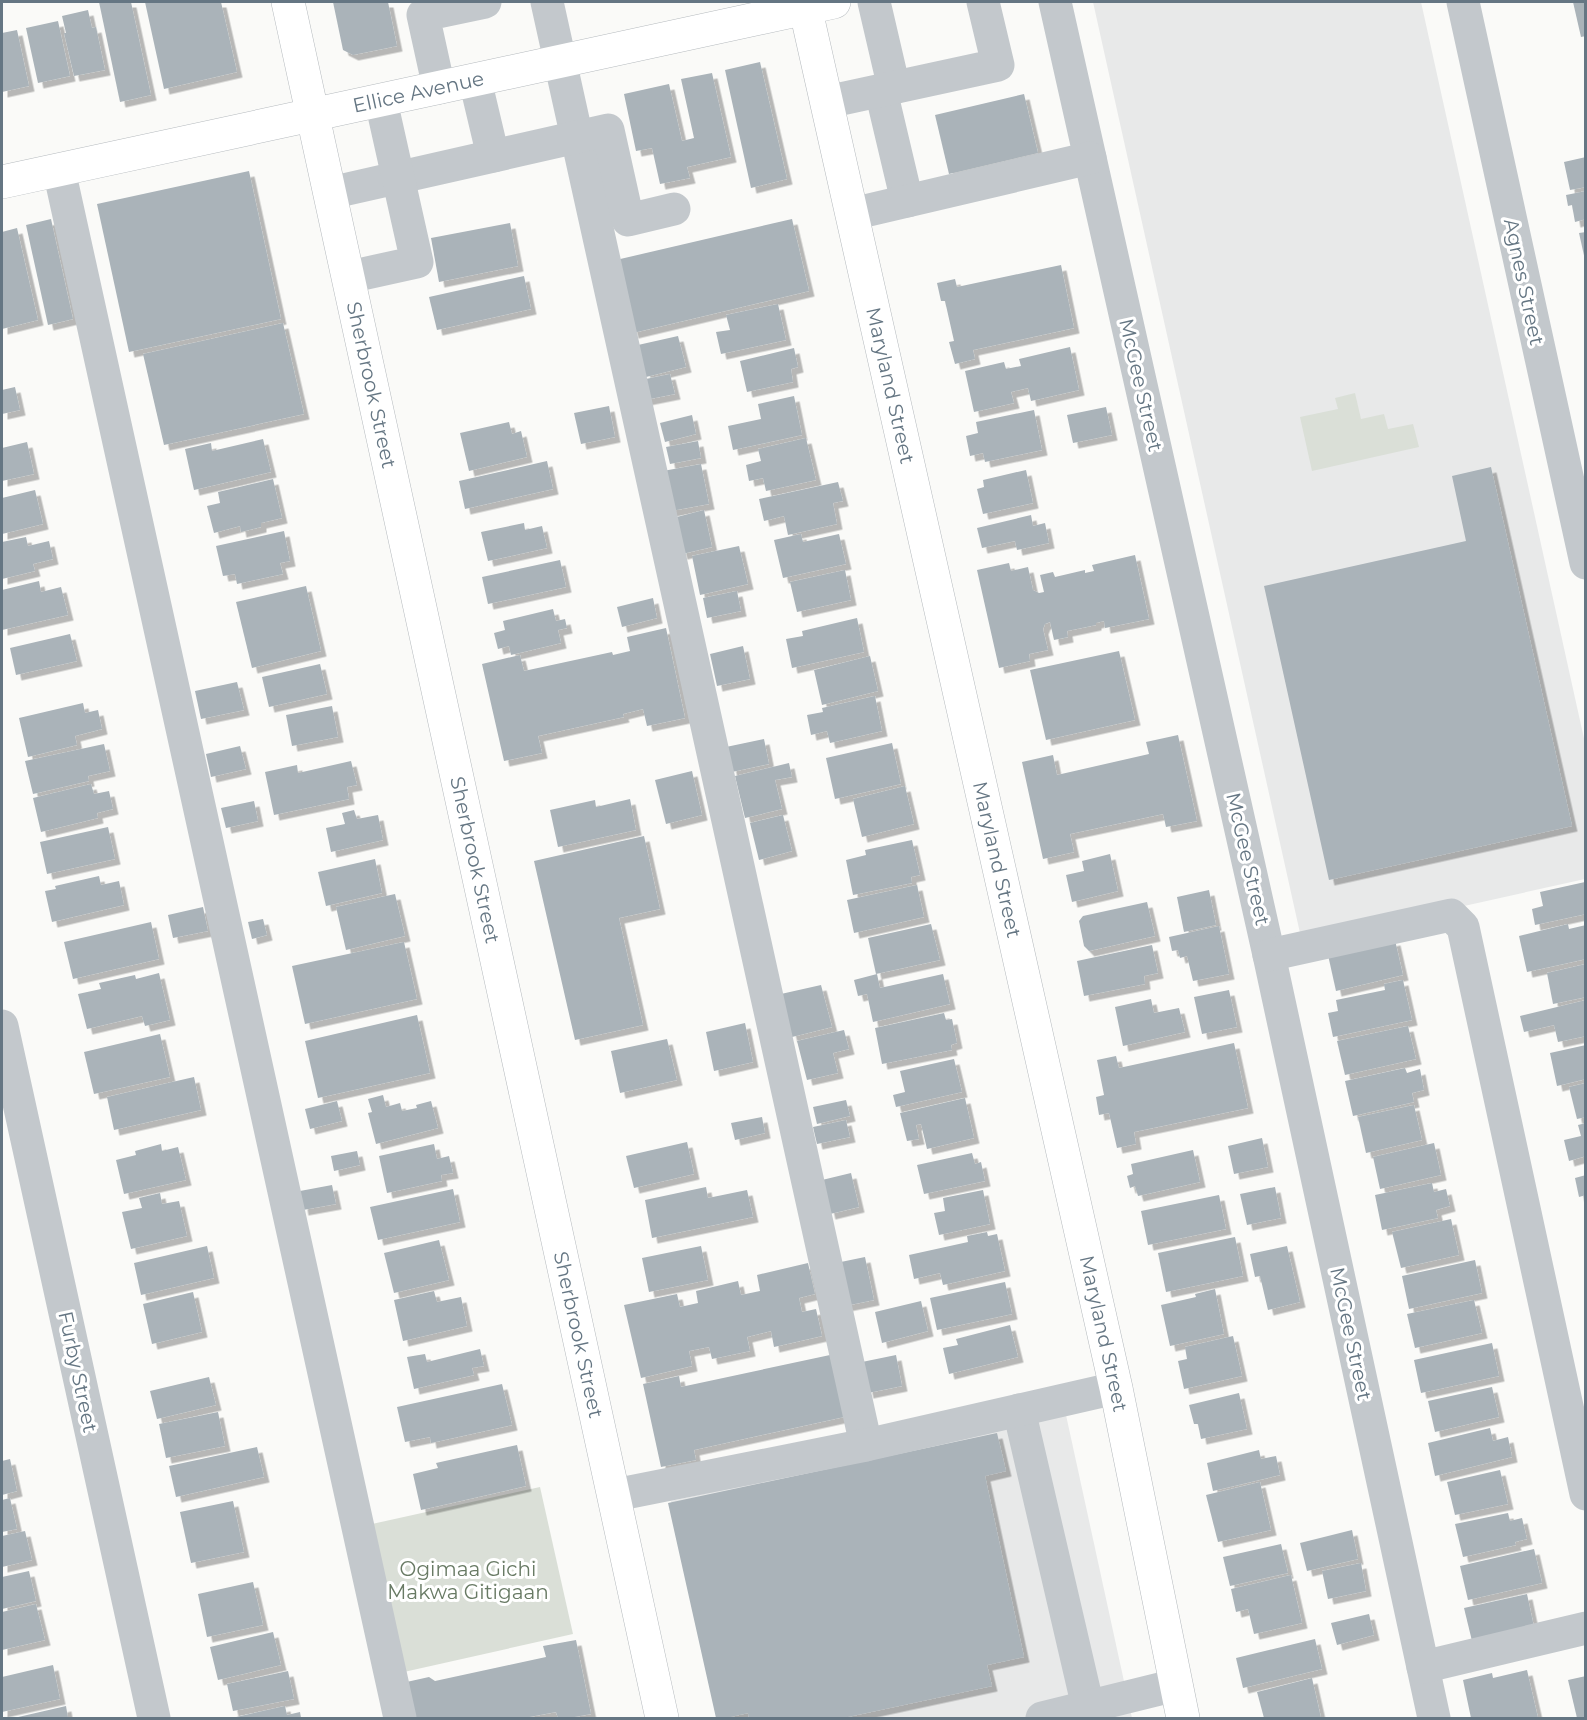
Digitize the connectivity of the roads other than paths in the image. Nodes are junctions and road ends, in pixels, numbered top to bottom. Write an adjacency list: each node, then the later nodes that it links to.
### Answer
1 (288, 2): 15 (main road, Sherbrook Street)
2 (485, 2): 11 (street)
3 (547, 2): 9 (street)
4 (873, 2): 12 (street)
5 (983, 2): 12 (street)
6 (1055, 2): 18 (street, McGee Street)
7 (1463, 2): 27 (street, Agnes Street)
8 (815, 4): 9 (main road, Ellice Avenue); 14 (main road, Maryland Street)
9 (560, 62): 10 (main road, Ellice Avenue); 16 (street)
10 (475, 80): 11 (main road, Ellice Avenue); 17 (street)
11 (439, 88): 13 (main road, Ellice Avenue)
12 (887, 89): 14 (street); 23 (street)
13 (381, 100): 15 (main road, Ellice Avenue); 20 (street)
14 (827, 102): 25 (main road, Maryland Street)
15 (313, 115): 19 (main road, Ellice Avenue); 22 (main road, Sherbrook Street)
16 (576, 137): 17 (street); 24 (street); 32 (street)
17 (493, 156): 20 (street)
18 (1090, 158): 23 (street); 28 (street, McGee Street)
19 (59, 170): 21 (main road, Ellice Avenue); 41 (street)
20 (398, 178): 22 (street); 26 (street)
21 (2, 182)
22 (330, 193): 26 (main road, Sherbrook Street)
23 (907, 201): 25 (street)
24 (674, 209)
25 (852, 214): 30 (main road, Maryland Street)
26 (349, 277): 34 (main road, Sherbrook Street)
27 (1586, 563)
28 (1269, 956): 33 (street); 36 (street, McGee Street)
29 (2, 1026): 40 (street, Furby Street)
30 (1116, 1388): 31 (street); 37 (main road, Maryland Street)
31 (1019, 1410): 32 (street); 38 (street)
32 (866, 1445): 34 (street)
33 (1586, 1494)
34 (615, 1495): 42 (main road, Sherbrook Street)
35 (1586, 1628): 36 (street)
36 (1423, 1667): 39 (street, McGee Street)
37 (1176, 1685): 38 (street); 44 (main road, Maryland Street)
38 (1088, 1707): 43 (street)
39 (1425, 1717)
40 (153, 1719)
41 (400, 1719)
42 (662, 1719)
43 (1042, 1719)
44 (1183, 1719)

